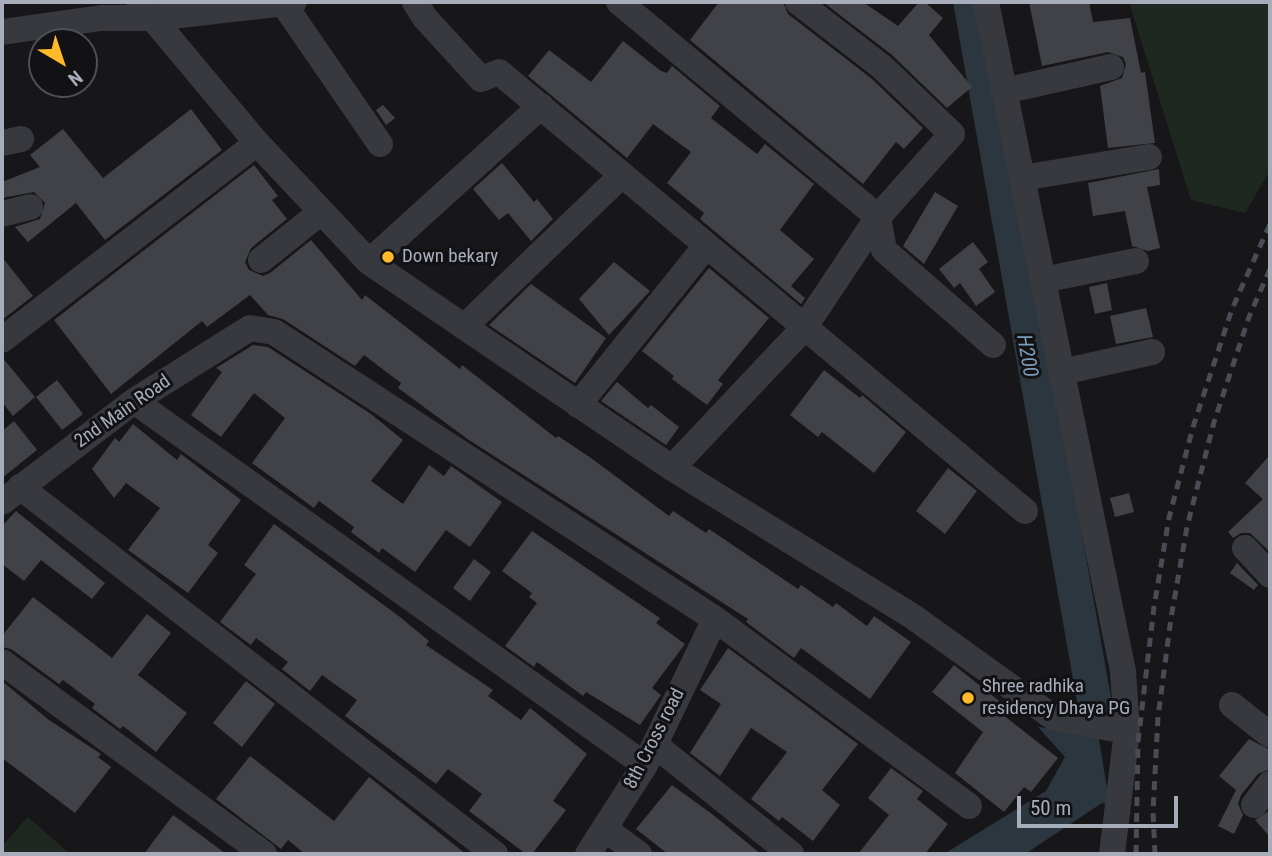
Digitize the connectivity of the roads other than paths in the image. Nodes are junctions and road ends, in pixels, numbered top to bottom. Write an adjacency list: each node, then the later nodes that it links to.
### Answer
1 (415, 2): 11 (street)
2 (619, 2): 20 (street)
3 (798, 2): 20 (street)
4 (988, 2): 10 (street)
5 (289, 3): 7 (street); 13 (street)
6 (92, 10): 7 (street); 8 (street)
7 (146, 10): 12 (street)
8 (2, 32)
9 (1111, 67): 10 (street)
10 (1004, 90): 16 (street)
11 (541, 106): 15 (street); 24 (street)
12 (257, 143): 18 (street); 28 (street)
13 (380, 144)
14 (1149, 157): 16 (street)
15 (621, 176): 21 (street); 26 (street)
16 (1022, 178): 25 (street)
17 (30, 207): 19 (street)
18 (321, 212): 22 (street); 24 (street)
19 (2, 214)
20 (878, 217): 27 (street); 29 (street)
21 (706, 246): 27 (street); 33 (street)
22 (261, 260)
23 (1136, 261): 25 (street)
24 (369, 262): 26 (street)
25 (1043, 280): 31 (street)
26 (464, 327): 33 (street)
27 (804, 328): 34 (street); 36 (street)
28 (2, 340)
29 (993, 345)
30 (1152, 352): 31 (street)
31 (1062, 372): 42 (street)
32 (134, 401): 35 (street, 2nd Main Road); 39 (street, 2nd Main Road); 44 (street)
33 (578, 405): 34 (street)
34 (672, 468): 42 (street)
35 (11, 495): 51 (street)
36 (1025, 511)
37 (1245, 548): 38 (street)
38 (1270, 575)
39 (715, 619): 44 (street, 8th Cross road); 47 (street)
40 (2, 662): 50 (street)
41 (1232, 705): 43 (street)
42 (1127, 732): 49 (street)
43 (1270, 734)
44 (650, 755): 48 (street, 8th Cross road); 54 (street)
45 (1270, 784): 46 (street)
46 (1254, 805)
47 (969, 806)
48 (605, 829): 52 (street, 8th Cross road); 53 (street)
49 (1106, 852)
50 (264, 854)
51 (495, 854)
52 (588, 854)
53 (639, 854)
54 (791, 854)

